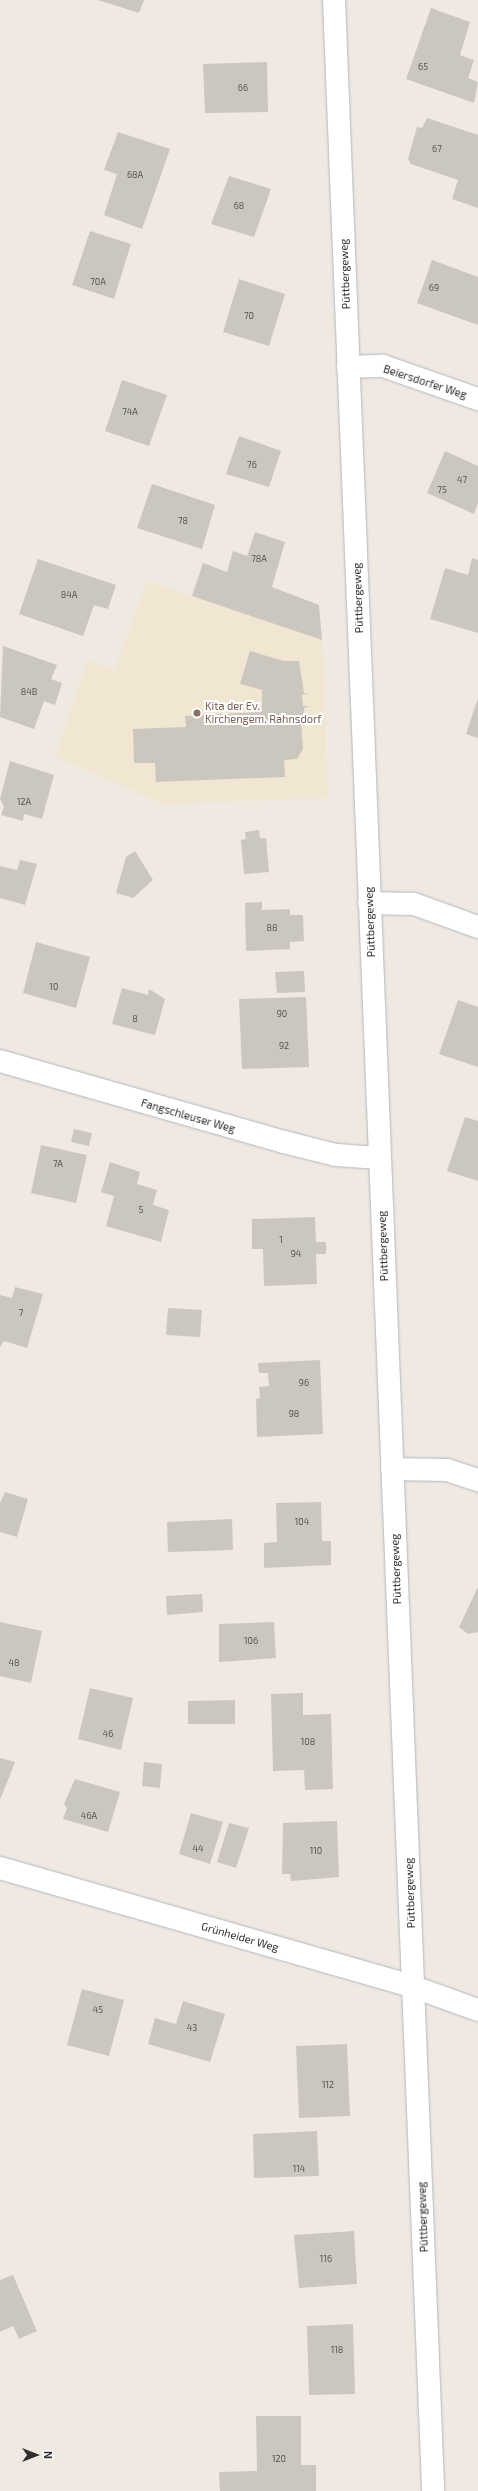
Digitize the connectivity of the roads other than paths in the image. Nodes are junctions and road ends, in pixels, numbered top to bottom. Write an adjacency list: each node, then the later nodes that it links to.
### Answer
1 (334, 0): 2 (street, Püttbergeweg)
2 (348, 367): 3 (street, Beiersdorfer Weg); 4 (street, Püttbergeweg)
3 (478, 399)
4 (369, 903): 5 (street); 7 (street, Püttbergeweg)
5 (478, 927)
6 (0, 1061): 7 (street, Fangschleuser Weg)
7 (379, 1158): 8 (street, Püttbergeweg)
8 (392, 1469): 9 (street); 11 (street, Püttbergeweg)
9 (478, 1480)
10 (0, 1868): 11 (street, Grünheider Weg)
11 (414, 1988): 12 (street, Grünheider Weg); 13 (street, Püttbergeweg)
12 (478, 2010)
13 (433, 2491)

